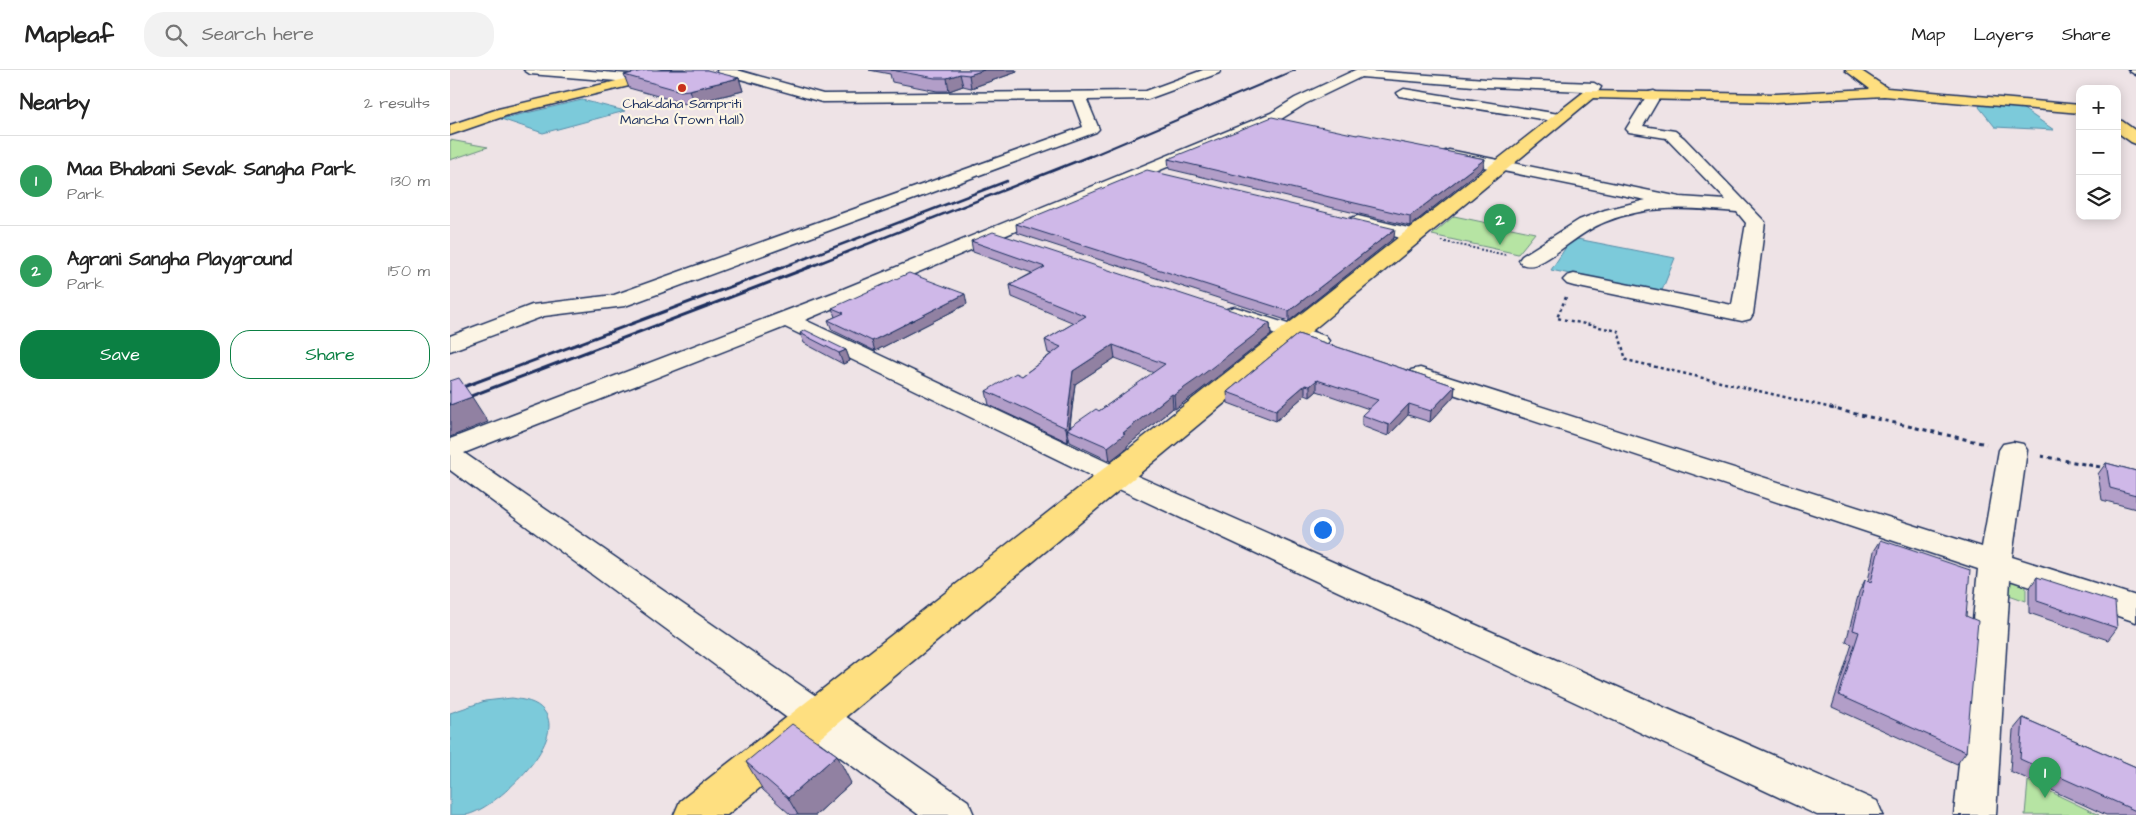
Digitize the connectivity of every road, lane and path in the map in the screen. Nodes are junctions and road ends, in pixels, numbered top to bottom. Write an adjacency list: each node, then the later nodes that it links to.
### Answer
1 (530, 70): 7 (street)
2 (679, 70): 7 (main road)
3 (723, 70): 10 (street)
4 (1214, 70): 10 (street)
5 (1851, 70): 8 (main road)
6 (1355, 75): 9 (street); 14 (street); 19 (street)
7 (641, 79): 15 (main road)
8 (1884, 92): 11 (main road); 12 (main road)
9 (1590, 94): 11 (main road); 14 (main road)
10 (1078, 95): 32 (street)
11 (1654, 95): 22 (street)
12 (2076, 109)
13 (2121, 117): 16 (main road)
14 (1559, 118): 18 (main road)
15 (450, 130)
16 (2136, 139)
17 (1433, 152): 18 (street)
18 (1500, 166): 21 (street); 25 (main road)
19 (1145, 170): 20 (street); 24 (street)
20 (1174, 177)
21 (1680, 202): 22 (street); 27 (street)
22 (1740, 207): 28 (street)
23 (1337, 216): 25 (street)
24 (994, 234): 26 (street); 30 (street)
25 (1414, 235): 27 (path); 31 (main road)
26 (1022, 243)
27 (1529, 260)
28 (1574, 280): 36 (path)
29 (1219, 308): 31 (street)
30 (786, 319): 35 (street); 39 (street)
31 (1294, 333): 33 (street); 39 (main road)
32 (450, 344)
33 (1341, 349)
34 (1398, 368): 40 (street)
35 (450, 449)
36 (2012, 450): 38 (path); 40 (street)
37 (450, 456): 42 (street)
38 (2111, 469)
39 (1116, 477): 42 (main road); 45 (street)
40 (1995, 564): 41 (street); 46 (street)
41 (2136, 609)
42 (817, 716): 43 (main road); 44 (street)
43 (695, 815)
44 (953, 815)
45 (1862, 815)
46 (1975, 815)

